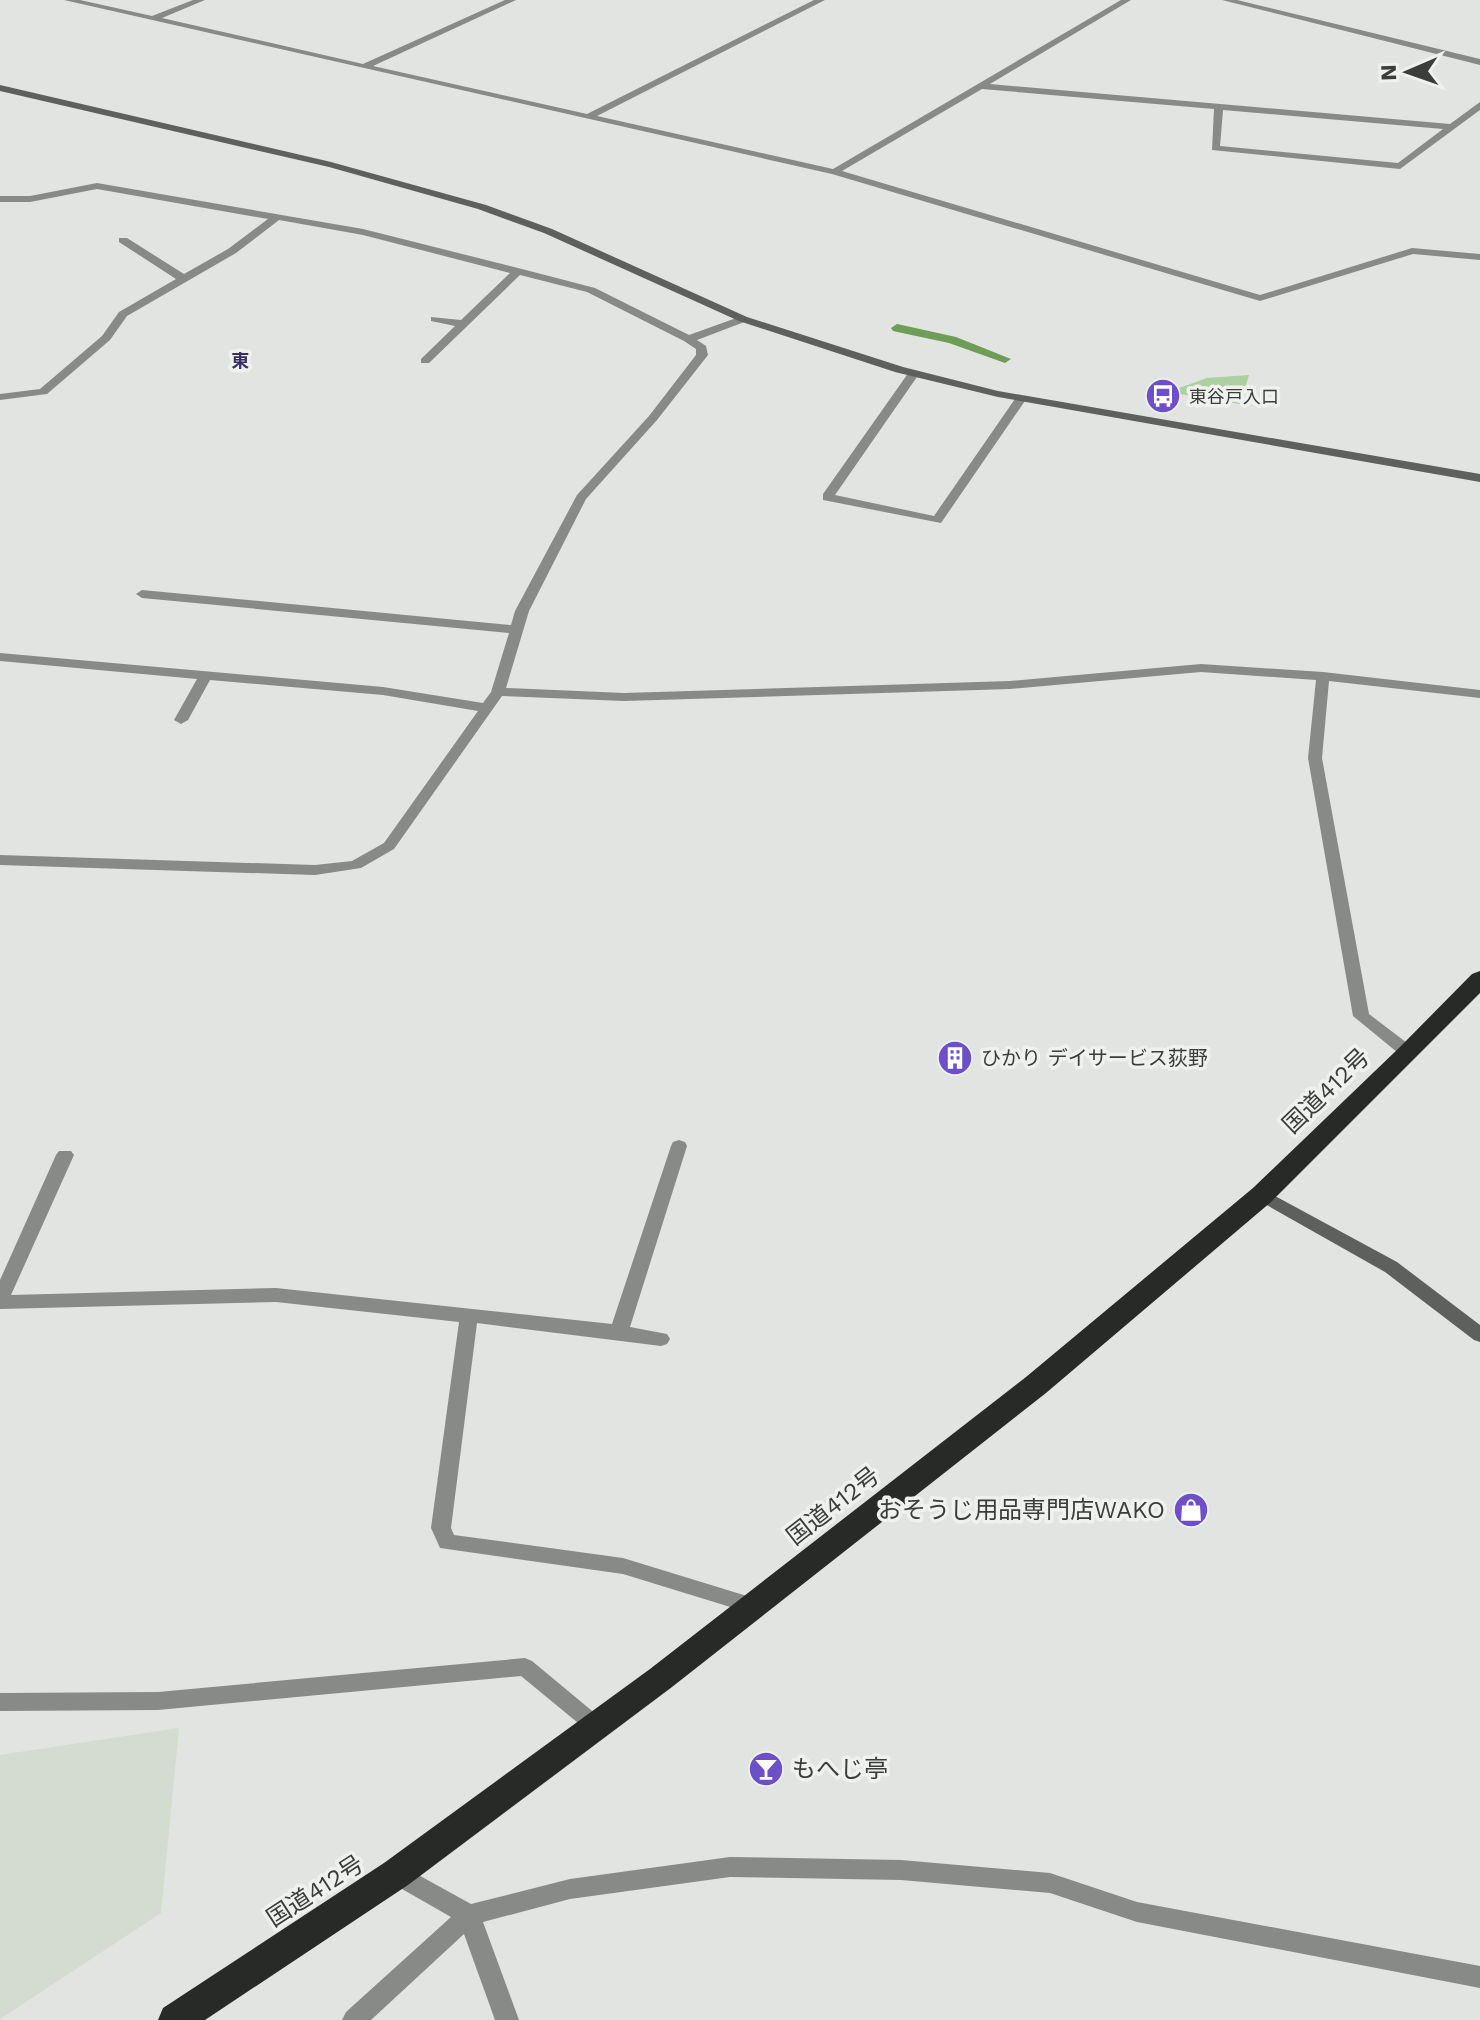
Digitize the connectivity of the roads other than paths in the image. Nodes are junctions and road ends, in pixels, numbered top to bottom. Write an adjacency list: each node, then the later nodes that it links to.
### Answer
1 (68, 0): 7 (street)
2 (201, 0): 7 (street)
3 (512, 0): 9 (street)
4 (821, 0): 14 (street)
5 (1127, 0): 10 (street)
6 (1226, 0): 8 (street)
7 (152, 19): 9 (street)
8 (1480, 62)
9 (363, 67): 14 (street)
10 (980, 86): 13 (street); 16 (street)
11 (0, 88): 24 (street)
12 (1480, 105): 15 (street)
13 (1219, 107): 15 (street); 15 (street)
14 (588, 117): 16 (street)
15 (1452, 127)
16 (834, 172): 20 (street)
17 (0, 199): 18 (street)
18 (278, 216): 21 (street); 22 (street)
19 (123, 240): 22 (street)
20 (1480, 257)
21 (518, 271): 25 (street); 26 (street)
22 (184, 279): 29 (street)
23 (435, 319): 25 (street)
24 (743, 319): 26 (street); 28 (street)
25 (463, 324): 27 (street)
26 (688, 339): 33 (street)
27 (425, 361)
28 (913, 374): 30 (street); 30 (street)
29 (0, 397)
30 (1021, 398): 31 (street)
31 (1480, 478)
32 (142, 594): 33 (street)
33 (517, 630): 37 (street)
34 (0, 657): 36 (street)
35 (1323, 676): 37 (street); 38 (street); 43 (street)
36 (205, 677): 39 (street); 40 (street)
37 (498, 692): 39 (street)
38 (1480, 694)
39 (487, 708): 41 (street)
40 (181, 720)
41 (0, 860)
42 (1480, 979): 43 (highway, 国道412号)
43 (1409, 1053): 46 (highway, 国道412号)
44 (679, 1146): 49 (street)
45 (65, 1155): 47 (street)
46 (1262, 1195): 50 (street); 52 (highway, 国道412号)
47 (0, 1301): 48 (street)
48 (469, 1314): 49 (street); 52 (street)
49 (619, 1332): 51 (street)
50 (1480, 1335)
51 (661, 1339)
52 (753, 1606): 54 (highway, 国道412号)
53 (0, 1702): 54 (street)
54 (596, 1726): 55 (highway, 国道412号)
55 (396, 1874): 56 (street); 58 (highway, 国道412号)
56 (469, 1915): 57 (street); 59 (street); 60 (street)
57 (1480, 1977)
58 (175, 2020)
59 (354, 2020)
60 (507, 2020)

